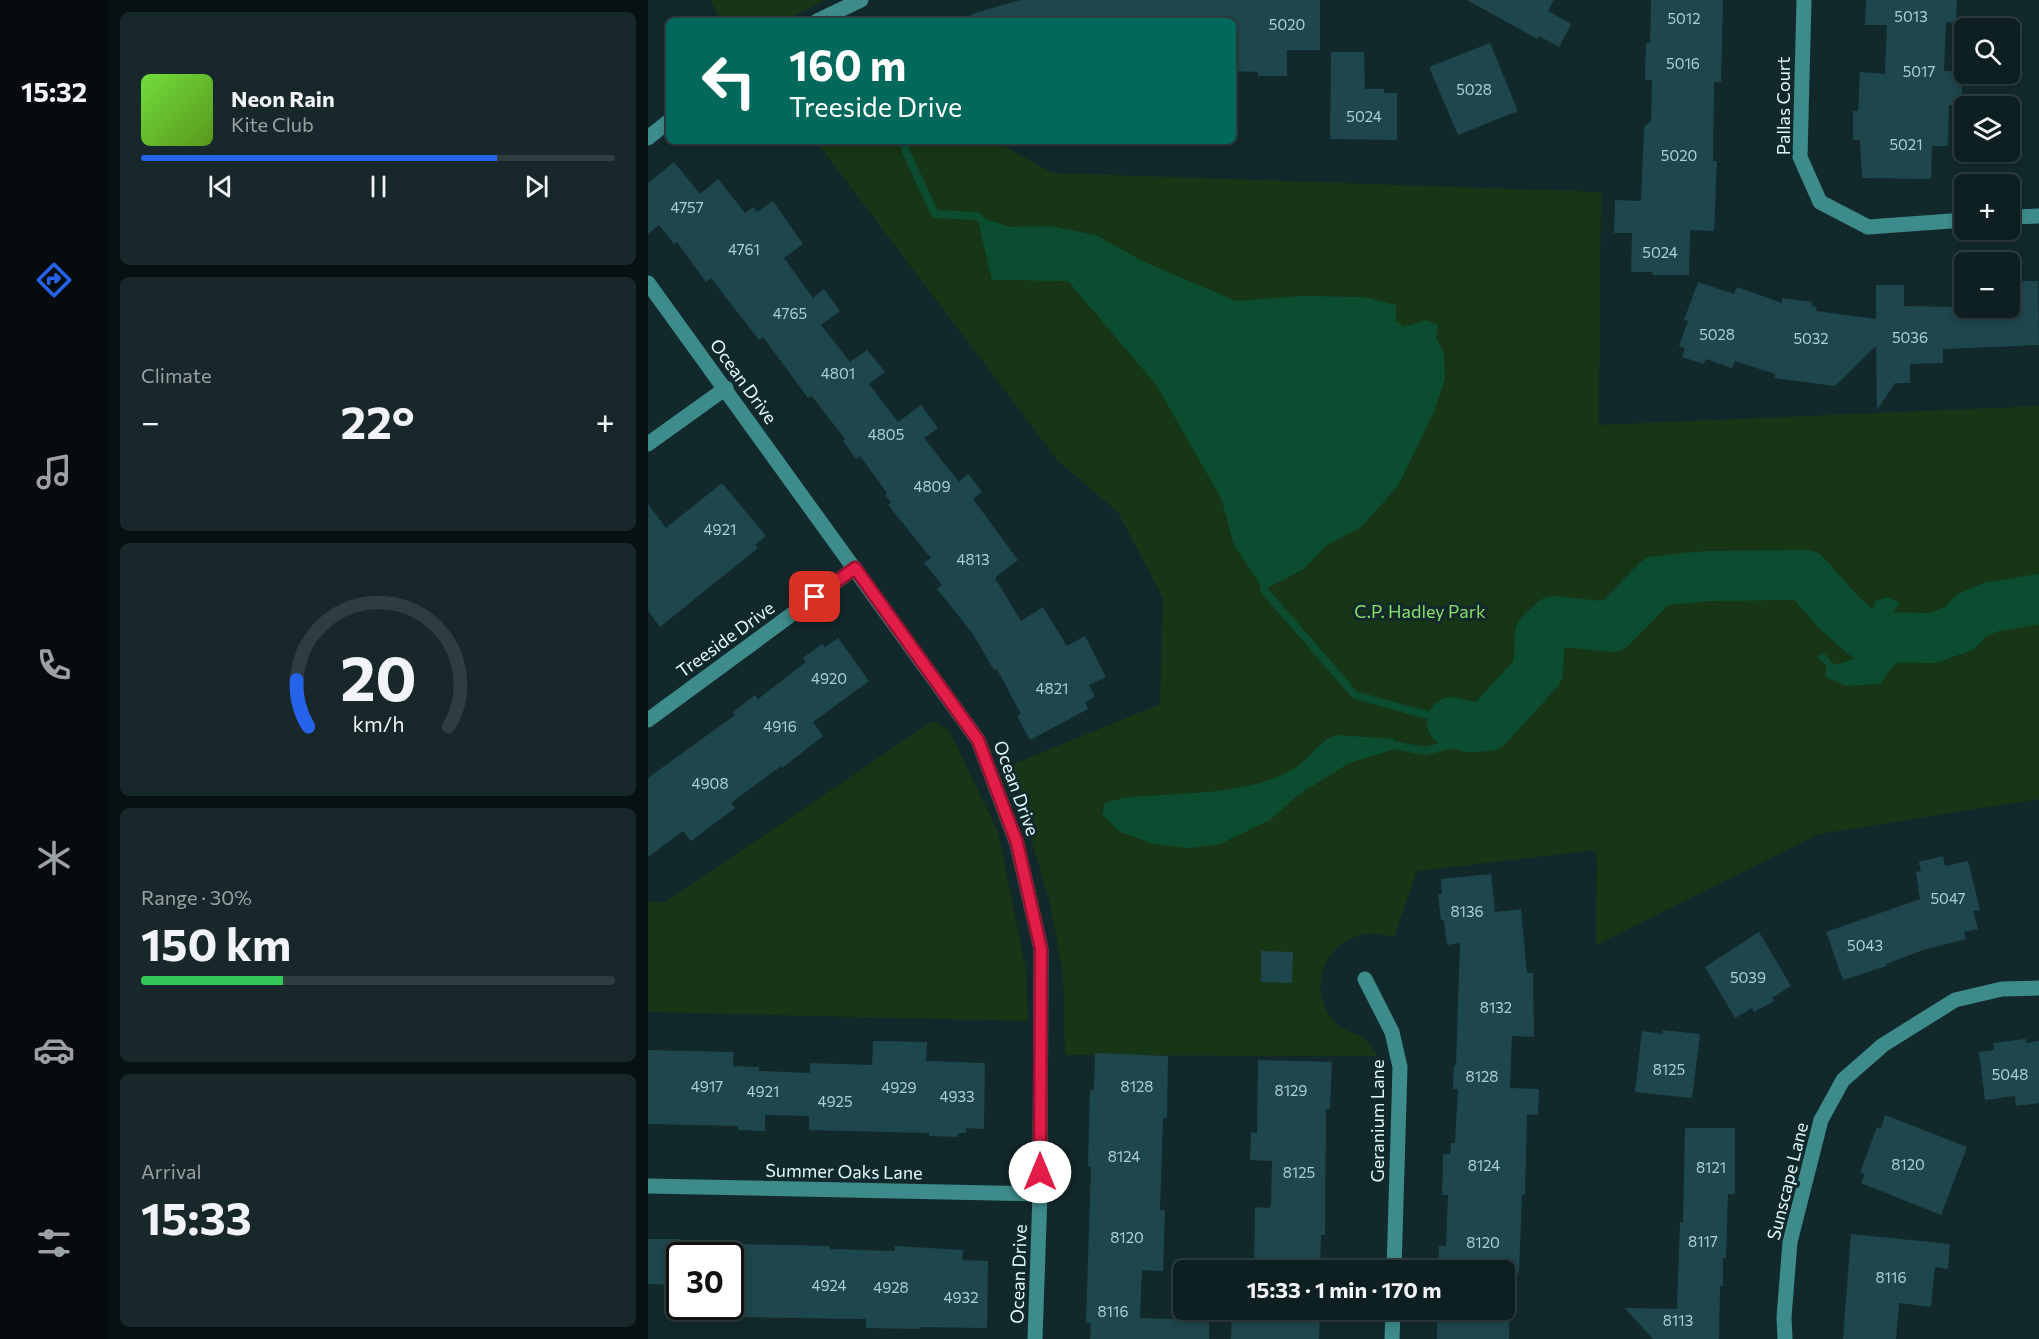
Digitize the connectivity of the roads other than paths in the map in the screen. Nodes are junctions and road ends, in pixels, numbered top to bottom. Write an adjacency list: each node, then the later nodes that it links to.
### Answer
1 (861, 0): 3 (street)
2 (1804, 0): 8 (street, Pallas Court)
3 (823, 18)
4 (666, 124): 5 (street)
5 (648, 138)
6 (2039, 216): 7 (street)
7 (2020, 217)
8 (1954, 221)
9 (648, 283): 10 (street, Ocean Drive)
10 (726, 388): 11 (street); 12 (street, Ocean Drive)
11 (648, 444)
12 (855, 568): 13 (street, Treeside Drive); 17 (street, Ocean Drive)
13 (648, 720)
14 (1365, 979): 18 (street, Geranium Lane)
15 (2039, 988): 22 (street, Sunscape Lane)
16 (648, 1186): 17 (street, Summer Oaks Lane)
17 (1040, 1194): 20 (street, Ocean Drive)
18 (1394, 1260)
19 (1393, 1320): 21 (street)
20 (1035, 1339)
21 (1392, 1339)
22 (1785, 1339)

